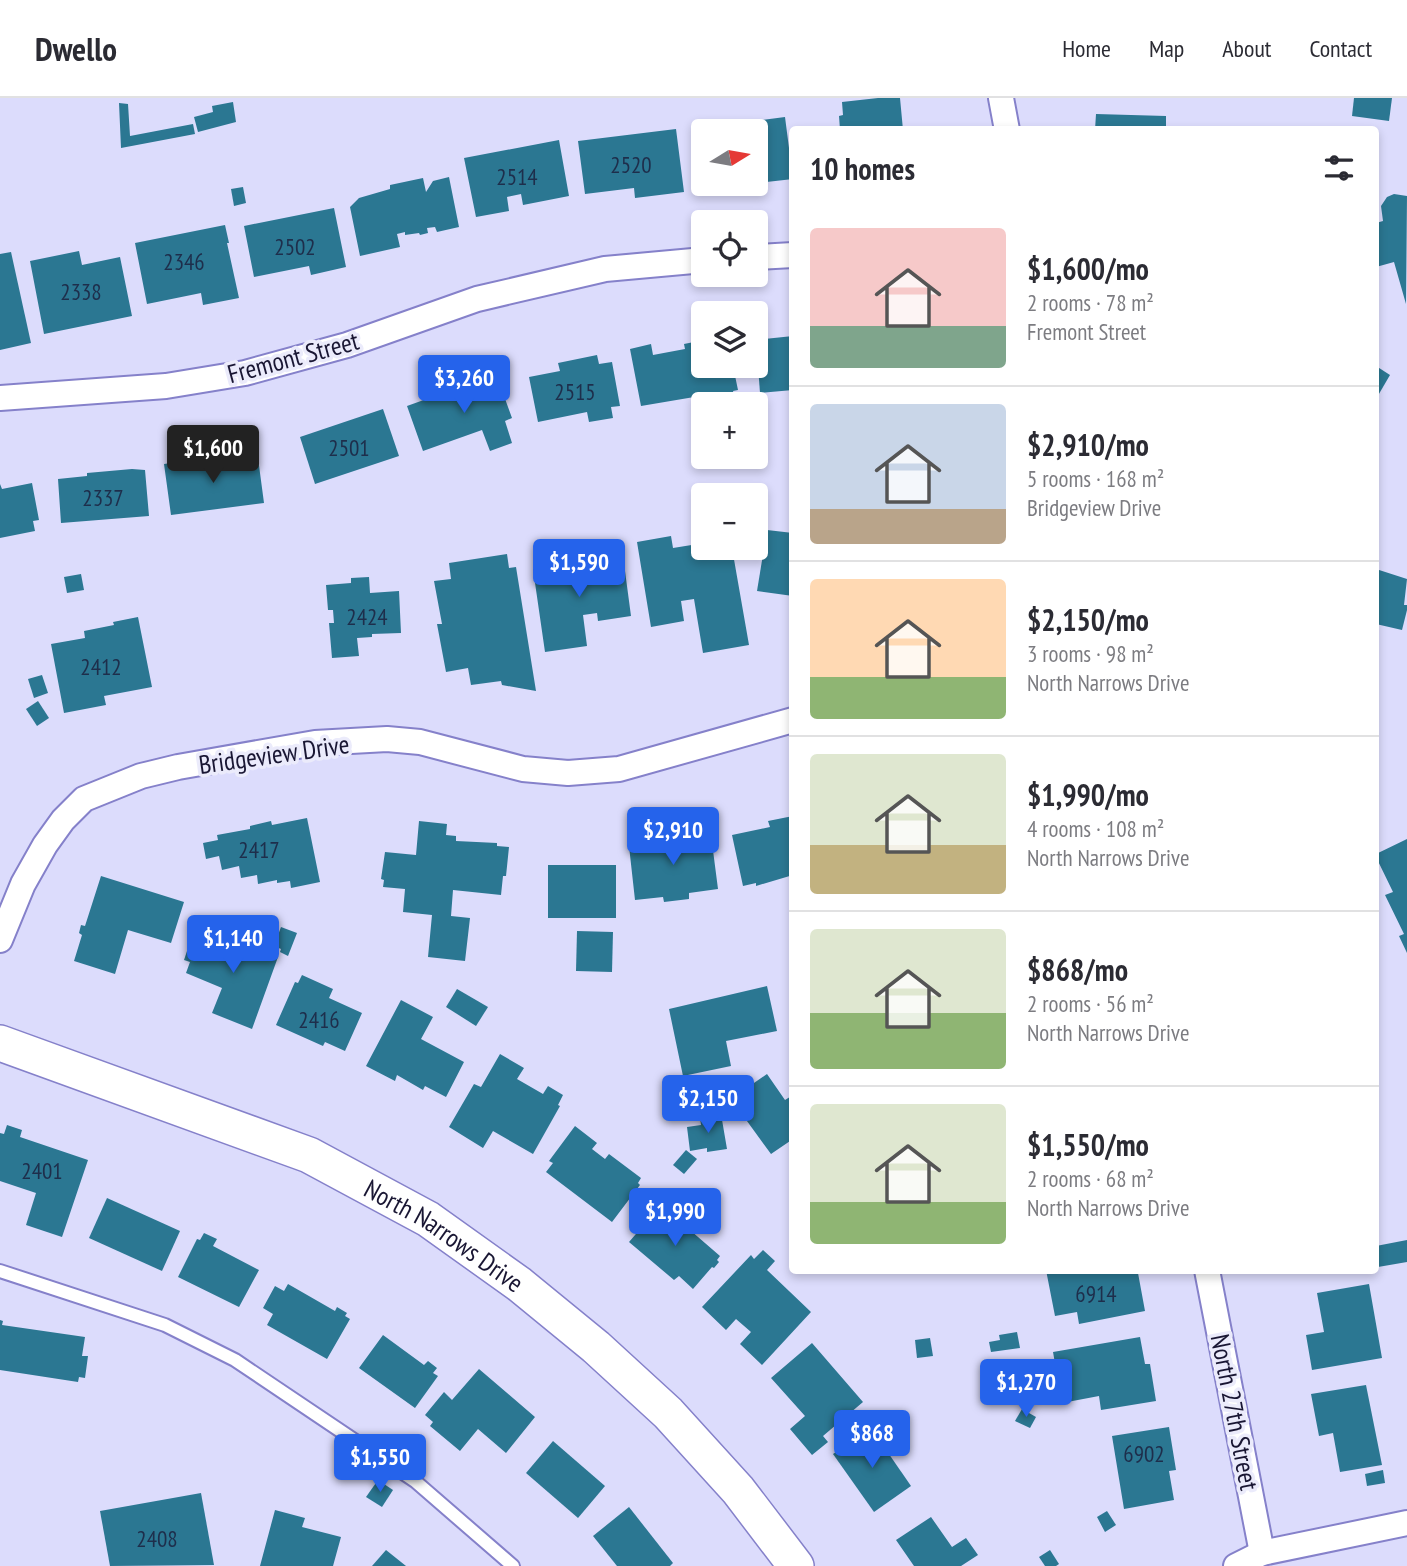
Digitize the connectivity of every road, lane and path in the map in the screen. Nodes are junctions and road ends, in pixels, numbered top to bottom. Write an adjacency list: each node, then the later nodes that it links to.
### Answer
1 (1001, 98): 2 (street)
2 (1006, 126)
3 (789, 255): 4 (street)
4 (768, 256)
5 (691, 261): 6 (street, Fremont Street)
6 (0, 398)
7 (789, 721): 8 (street, Bridgeview Drive)
8 (0, 940)
9 (0, 1043): 15 (main road, North Narrows Drive)
10 (0, 1271): 14 (lane)
11 (1208, 1274): 13 (street, North 27th Street)
12 (1407, 1523): 13 (street)
13 (1262, 1553): 16 (street)
14 (513, 1566)
15 (796, 1566)
16 (1236, 1566)

